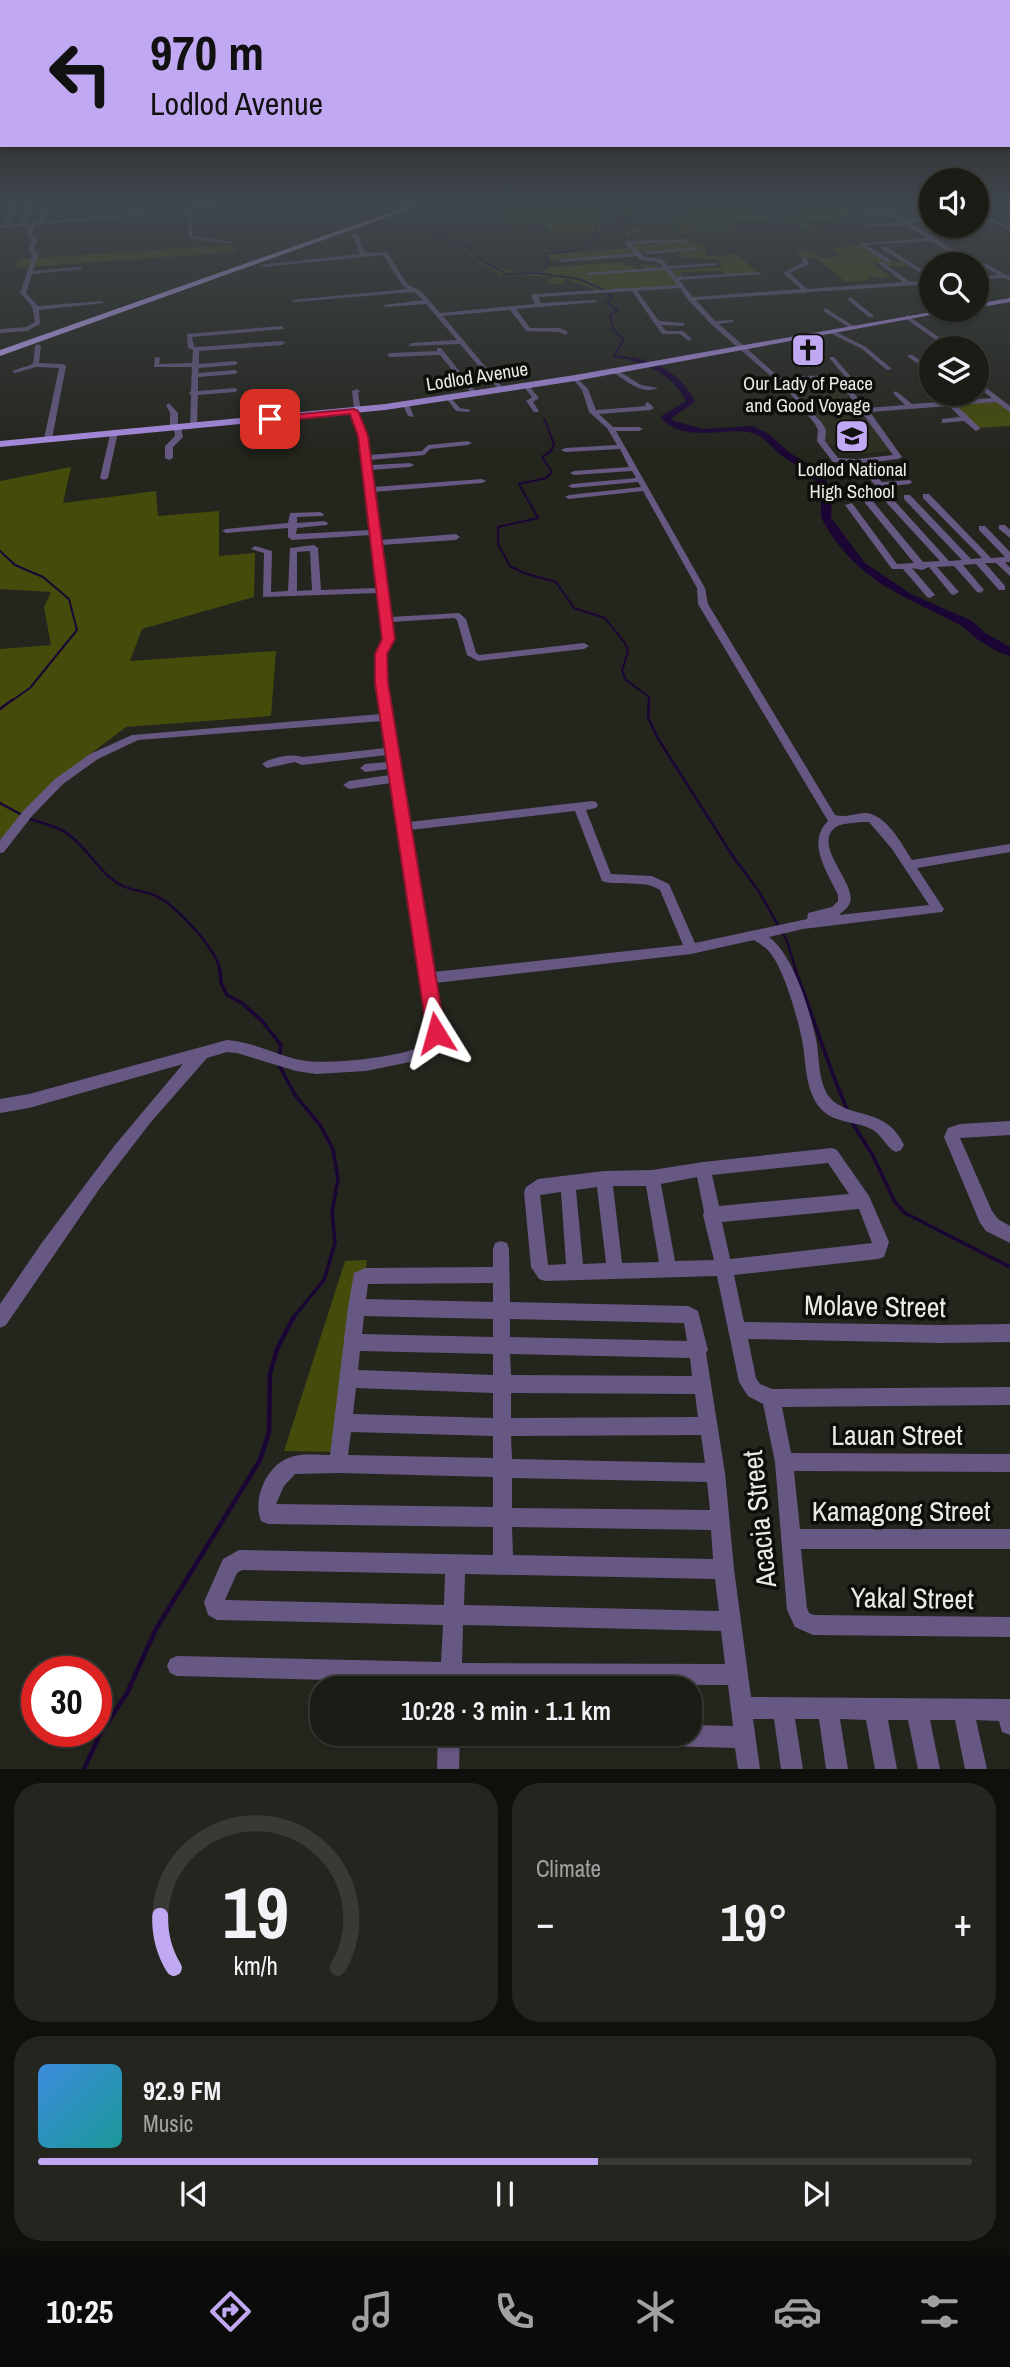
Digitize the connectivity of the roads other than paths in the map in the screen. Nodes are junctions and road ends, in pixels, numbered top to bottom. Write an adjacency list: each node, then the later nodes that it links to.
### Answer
1 (634, 289): 45 (street)
2 (24, 290): 34 (street)
3 (165, 290): 62 (highway)
4 (176, 290): 67 (highway)
5 (321, 290): 21 (street)
6 (415, 290): 21 (street); 22 (street)
7 (530, 290): 17 (street)
8 (630, 290): 17 (street)
9 (683, 290): 23 (street)
10 (704, 290): 20 (street)
11 (728, 290): 18 (street)
12 (750, 290): 16 (street)
13 (804, 290): 15 (street)
14 (838, 290): 15 (street)
15 (807, 292): 16 (street)
16 (756, 295): 18 (street)
17 (534, 296): 33 (street)
18 (735, 296): 20 (street); 30 (street)
19 (90, 298): 34 (street)
20 (711, 298): 23 (street)
21 (325, 299): 25 (street)
22 (424, 299): 27 (street); 32 (street); 40 (street)
23 (690, 299): 38 (street)
24 (850, 299): 43 (street)
25 (294, 300)
26 (1010, 300): 31 (main road)
27 (369, 301)
28 (595, 302): 33 (street)
29 (102, 303): 34 (street)
30 (746, 303)
31 (989, 304)
32 (386, 305)
33 (539, 305): 35 (street)
34 (36, 307): 37 (street); 52 (street)
35 (512, 307): 40 (street); 54 (street)
36 (825, 310): 48 (street)
37 (54, 313)
38 (704, 314): 39 (street); 46 (street)
39 (713, 314)
40 (437, 315): 59 (street)
41 (919, 315): 42 (main road, Lodlod Avenue)
42 (907, 317): 43 (main road, Lodlod Avenue); 56 (street)
43 (875, 319): 48 (main road, Lodlod Avenue)
44 (732, 321): 46 (street)
45 (657, 323): 47 (street); 58 (street)
46 (713, 323): 65 (street)
47 (683, 324)
48 (852, 327): 51 (main road, Lodlod Avenue)
49 (282, 328): 57 (street)
50 (231, 331): 53 (street); 57 (street); 66 (street)
51 (830, 331): 65 (main road, Lodlod Avenue); 76 (street)
52 (0, 333)
53 (211, 333): 64 (street); 71 (street)
54 (566, 333)
55 (276, 336): 57 (street)
56 (934, 336)
57 (252, 338): 60 (street); 66 (street)
58 (689, 339)
59 (461, 342): 61 (street); 89 (street)
60 (282, 343)
61 (411, 345)
62 (0, 346)
63 (38, 346): 75 (street)
64 (213, 348): 66 (street); 71 (street)
65 (742, 348): 77 (main road, Lodlod Avenue); 83 (street)
66 (233, 350): 71 (street)
67 (0, 353)
68 (910, 356): 72 (street)
69 (157, 358): 71 (street)
70 (832, 358): 82 (street)
71 (195, 359): 73 (street); 86 (street)
72 (919, 362)
73 (235, 363)
74 (393, 364): 93 (street)
75 (36, 365): 78 (street); 119 (street)
76 (889, 369)
77 (614, 370): 80 (main road, Lodlod Avenue); 87 (street)
78 (15, 371)
79 (234, 376): 86 (street)
80 (575, 378): 85 (main road, Lodlod Avenue); 108 (street)
81 (863, 378): 82 (street)
82 (850, 379): 84 (street)
83 (779, 380): 84 (street); 125 (street)
84 (836, 381): 104 (street)
85 (526, 386): 89 (main road, Lodlod Avenue); 107 (street)
86 (194, 387): 88 (street); 113 (street)
87 (655, 388)
88 (235, 390)
89 (502, 390): 93 (main road, Lodlod Avenue)
90 (357, 391): 106 (street)
91 (896, 393): 101 (street)
92 (989, 393): 95 (street)
93 (475, 394): 94 (main road, Lodlod Avenue)
94 (449, 398): 99 (main road, Lodlod Avenue); 103 (street)
95 (998, 400): 96 (street); 105 (street)
96 (989, 401)
97 (648, 404): 108 (street)
98 (169, 405): 114 (street)
99 (406, 405): 106 (main road, Lodlod Avenue); 110 (street)
100 (919, 405): 101 (street)
101 (910, 406): 104 (street)
102 (953, 406): 111 (street)
103 (467, 410)
104 (864, 410): 125 (street)
105 (1010, 410)
106 (356, 411): 113 (main road, Lodlod Avenue); 126 (street)
107 (536, 411)
108 (595, 415): 109 (street); 115 (street)
109 (631, 415)
110 (412, 416)
111 (966, 419): 112 (street); 117 (street)
112 (944, 421)
113 (195, 426): 114 (main road, Lodlod Avenue)
114 (176, 427): 118 (main road, Lodlod Avenue); 124 (street)
115 (612, 429): 116 (street); 122 (street)
116 (639, 429)
117 (976, 429)
118 (114, 432): 119 (main road, Lodlod Avenue); 130 (street)
119 (48, 439): 121 (main road, Lodlod Avenue)
120 (468, 443): 126 (street)
121 (0, 444)
122 (622, 447): 123 (street); 128 (street)
123 (565, 450)
124 (170, 458)
125 (858, 461): 132 (street)
126 (366, 463): 127 (street); 135 (street)
127 (410, 465)
128 (633, 468): 129 (street); 133 (street)
129 (574, 472)
130 (104, 478)
131 (481, 481): 135 (street)
132 (909, 482)
133 (641, 485): 134 (street); 137 (street); 178 (street)
134 (572, 486)
135 (369, 490): 154 (street)
136 (926, 496): 143 (street)
137 (569, 497)
138 (907, 497): 144 (street)
139 (888, 499): 146 (street)
140 (868, 502): 147 (street)
141 (849, 505): 149 (street)
142 (322, 519): 145 (street)
143 (951, 522): 144 (street); 157 (street)
144 (934, 523): 146 (street); 157 (street)
145 (293, 525): 151 (street); 154 (street)
146 (912, 525): 147 (street); 158 (street)
147 (890, 527): 149 (street); 159 (street)
148 (1002, 527): 152 (street)
149 (867, 528): 160 (street)
150 (982, 528): 156 (street)
151 (226, 531)
152 (1010, 535)
153 (456, 537): 154 (street)
154 (375, 538): 163 (street)
155 (255, 549): 167 (street)
156 (1010, 558): 157 (street)
157 (984, 561): 158 (street); 161 (street); 162 (street)
158 (952, 564): 159 (street); 164 (street)
159 (928, 566): 160 (street); 165 (street)
160 (907, 568): 168 (street)
161 (1010, 573)
162 (1002, 588)
163 (383, 590): 166 (street); 169 (street)
164 (980, 590)
165 (954, 592)
166 (317, 593): 167 (street); 167 (street)
167 (292, 594)
168 (930, 595)
169 (386, 620): 170 (street); 171 (street)
170 (584, 646)
171 (387, 717): 172 (street); 181 (street)
172 (392, 751): 173 (street); 174 (street)
173 (267, 764)
174 (395, 765): 175 (street); 176 (street)
175 (365, 768)
176 (397, 778): 177 (street); 179 (street)
177 (349, 785)
178 (835, 821): 182 (street); 183 (street)
179 (403, 827): 185 (street); 186 (street)
180 (1010, 848): 182 (street)
181 (0, 849)
182 (907, 865): 183 (street)
183 (779, 930): 184 (street)
184 (757, 935): 185 (street); 190 (street)
185 (691, 949): 186 (street)
186 (428, 978): 187 (street)
187 (201, 1054): 188 (street); 206 (street)
188 (0, 1106)
189 (1010, 1128): 197 (street)
190 (896, 1145)
191 (703, 1169): 192 (street); 195 (street); 196 (street)
192 (652, 1178): 193 (street); 199 (street)
193 (604, 1180): 194 (street); 201 (street)
194 (568, 1183): 202 (street); 202 (street)
195 (863, 1201): 196 (street); 200 (street)
196 (711, 1215): 200 (street)
197 (1010, 1235)
198 (501, 1249): 203 (street)
199 (668, 1268): 200 (street); 201 (street)
200 (726, 1268): 207 (street)
201 (615, 1270): 202 (street)
202 (575, 1272)
203 (502, 1275): 204 (street); 205 (street)
204 (356, 1307): 205 (street); 209 (street)
205 (503, 1309): 210 (street); 211 (street)
206 (0, 1319)
207 (738, 1330): 208 (street, Molave Street); 216 (street)
208 (1010, 1333)
209 (352, 1342): 210 (street); 212 (street)
210 (503, 1347): 211 (street); 213 (street)
211 (699, 1350): 214 (street)
212 (348, 1379): 213 (street); 217 (street)
213 (503, 1384): 214 (street); 219 (street)
214 (704, 1385): 218 (street)
215 (1010, 1396): 216 (street)
216 (771, 1398): 220 (street, Acacia Street)
217 (343, 1423): 219 (street); 222 (street)
218 (708, 1426): 219 (street); 224 (street)
219 (503, 1427): 223 (street)
220 (784, 1462): 221 (street, Lauan Street); 227 (street, Acacia Street)
221 (1010, 1463)
222 (338, 1464): 223 (street); 225 (street)
223 (502, 1469): 224 (street); 225 (street)
224 (716, 1473): 226 (street)
225 (502, 1517): 226 (street); 230 (street)
226 (720, 1520): 231 (street)
227 (792, 1539): 228 (street, Kamagong Street); 234 (street, Acacia Street)
228 (1010, 1539)
229 (455, 1565): 230 (street); 232 (street); 232 (street)
230 (503, 1565): 231 (street)
231 (724, 1569): 233 (street)
232 (453, 1617): 233 (street); 239 (street)
233 (731, 1620): 237 (street)
234 (813, 1625): 235 (street, Yakal Street)
235 (1010, 1627)
236 (177, 1666): 238 (street)
237 (736, 1675): 240 (street); 241 (street)
238 (360, 1676)
239 (451, 1676)
240 (688, 1676)
241 (741, 1708): 242 (street); 249 (street)
242 (783, 1709): 243 (street); 253 (street)
243 (828, 1709): 244 (street); 254 (street)
244 (875, 1710): 245 (street); 255 (street)
245 (917, 1710): 246 (street); 256 (street)
246 (962, 1710): 247 (street); 257 (street)
247 (1009, 1715)
248 (702, 1736): 249 (street)
249 (745, 1737): 252 (street)
250 (449, 1746): 251 (street)
251 (448, 1769)
252 (748, 1769)
253 (792, 1769)
254 (837, 1769)
255 (886, 1769)
256 (929, 1769)
257 (976, 1769)

